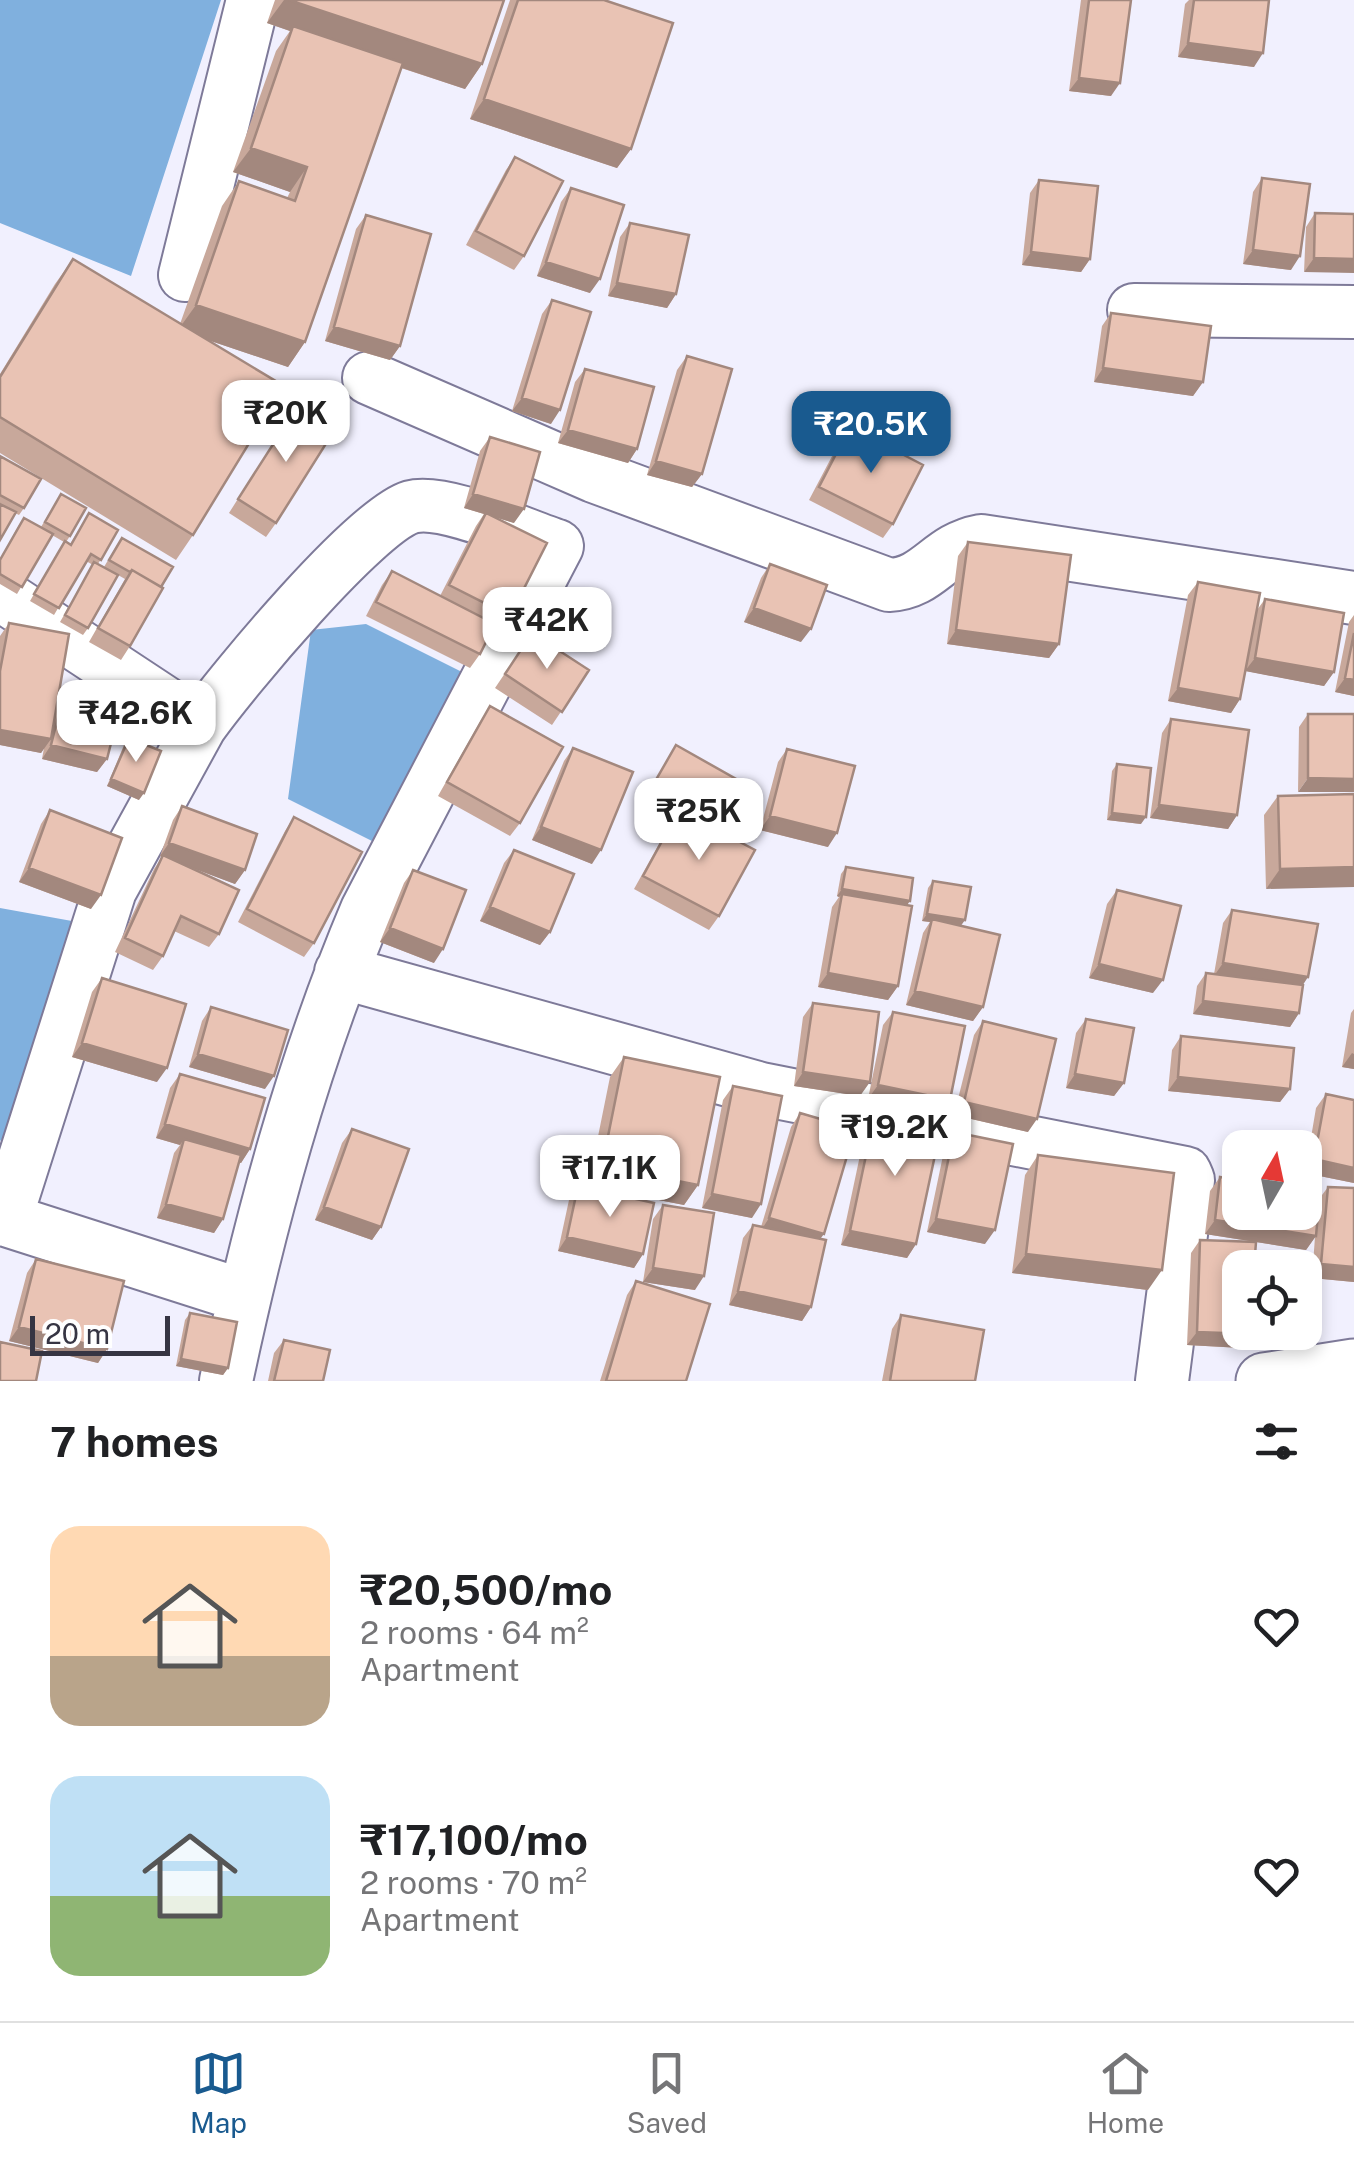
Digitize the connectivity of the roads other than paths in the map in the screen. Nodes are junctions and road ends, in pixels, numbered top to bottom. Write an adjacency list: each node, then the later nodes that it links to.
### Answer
1 (253, 0): 2 (street)
2 (184, 275)
3 (1134, 310): 4 (street)
4 (1354, 312)
5 (369, 378): 6 (street)
6 (594, 476): 7 (street); 9 (street)
7 (557, 546): 10 (street); 11 (street)
8 (0, 594): 10 (street)
9 (1354, 598)
10 (200, 726): 12 (street)
11 (341, 972): 13 (street); 16 (street)
12 (2, 1219): 13 (street)
13 (244, 1296): 15 (street)
14 (1354, 1366): 17 (street)
15 (226, 1381)
16 (1162, 1381)
17 (1264, 1381)

